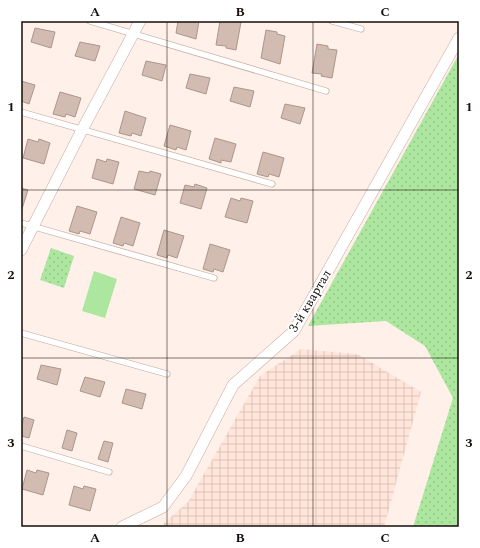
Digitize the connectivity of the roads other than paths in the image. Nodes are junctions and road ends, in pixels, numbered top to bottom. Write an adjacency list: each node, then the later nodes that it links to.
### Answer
1 (90, 21): 5 (lane)
2 (140, 21): 5 (street)
3 (332, 21): 4 (lane)
4 (361, 29)
5 (134, 34): 7 (lane); 9 (street)
6 (459, 38): 19 (street, 3-й квартал)
7 (326, 91)
8 (21, 112): 9 (lane)
9 (82, 130): 10 (lane); 12 (street)
10 (272, 184)
11 (21, 223): 12 (lane)
12 (33, 226): 13 (street); 14 (lane)
13 (21, 250)
14 (214, 278)
15 (21, 333): 16 (lane)
16 (167, 374)
17 (21, 446): 18 (lane)
18 (109, 472)
19 (122, 527)

